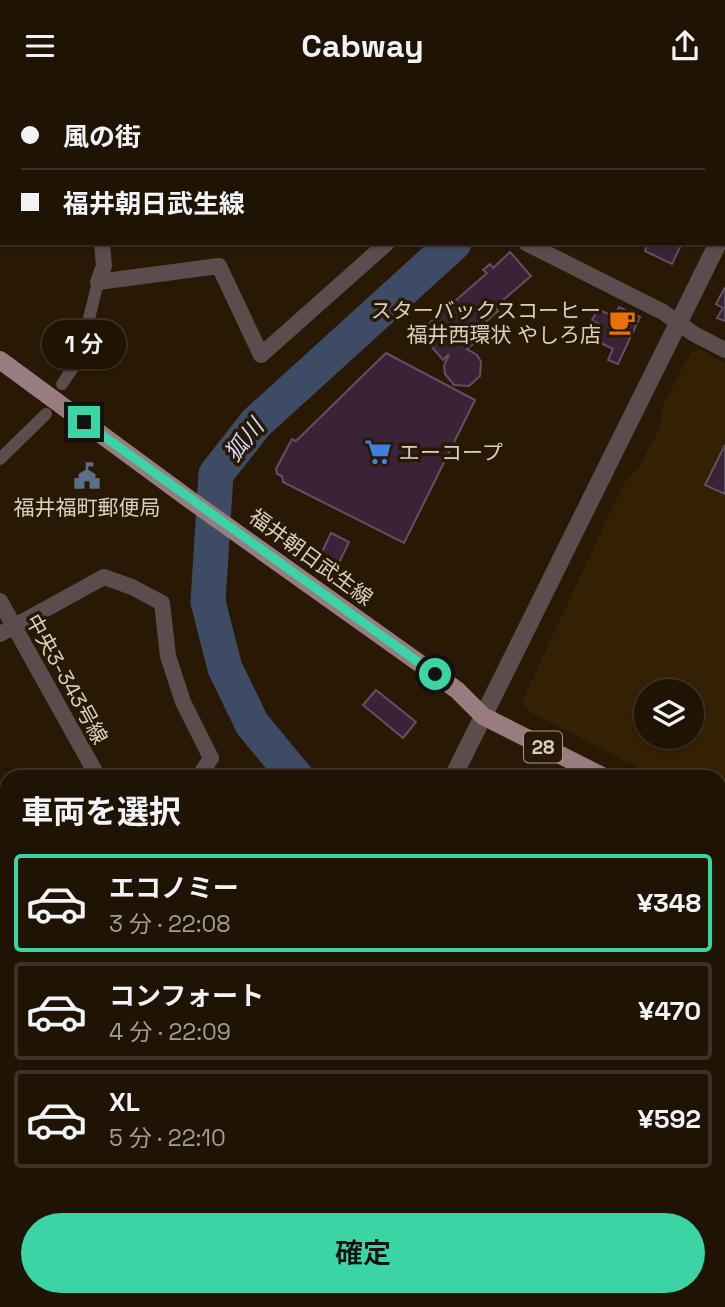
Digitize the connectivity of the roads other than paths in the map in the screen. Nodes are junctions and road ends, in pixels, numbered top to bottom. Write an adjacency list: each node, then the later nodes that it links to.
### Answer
1 (102, 245): 5 (street)
2 (385, 245): 5 (street)
3 (530, 245): 6 (street)
4 (717, 245): 6 (street)
5 (98, 282): 9 (street)
6 (677, 323): 7 (street); 14 (street)
7 (725, 350)
8 (0, 360): 14 (main road, 福井朝日武生線 / 28)
9 (62, 384)
10 (46, 414): 11 (street)
11 (0, 459)
12 (0, 601): 13 (street, 中央3-343号線)
13 (7, 630): 15 (street, 中央3-343号線); 16 (street)
14 (483, 716): 17 (street); 18 (main road, 福井朝日武生線 / 28)
15 (94, 770)
16 (203, 770)
17 (456, 770)
18 (590, 770)

